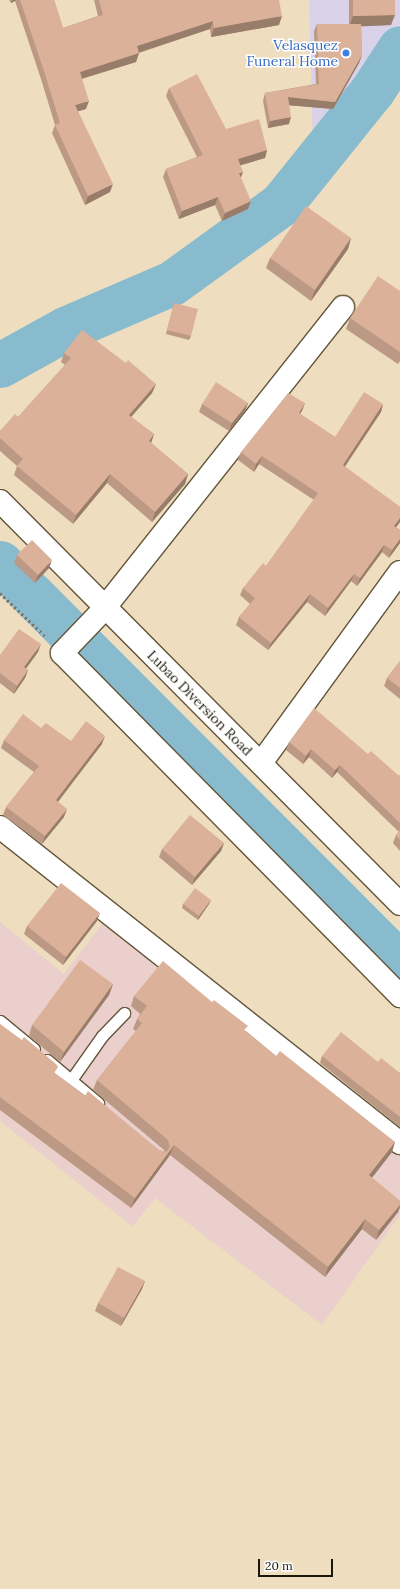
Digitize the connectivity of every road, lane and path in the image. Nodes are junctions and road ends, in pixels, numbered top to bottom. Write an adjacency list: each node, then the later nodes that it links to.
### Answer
1 (343, 307): 5 (street)
2 (0, 501): 5 (street, Lubao Diversion Road)
3 (400, 572): 7 (street)
4 (0, 593): 6 (path)
5 (101, 612): 6 (street); 7 (street, Lubao Diversion Road)
6 (65, 650): 10 (street)
7 (261, 763): 9 (street, Lubao Diversion Road)
8 (0, 827): 15 (street)
9 (400, 904)
10 (400, 996)
11 (124, 1013): 13 (lane)
12 (0, 1021): 13 (lane)
13 (70, 1080): 14 (lane)
14 (106, 1110)
15 (400, 1143)

